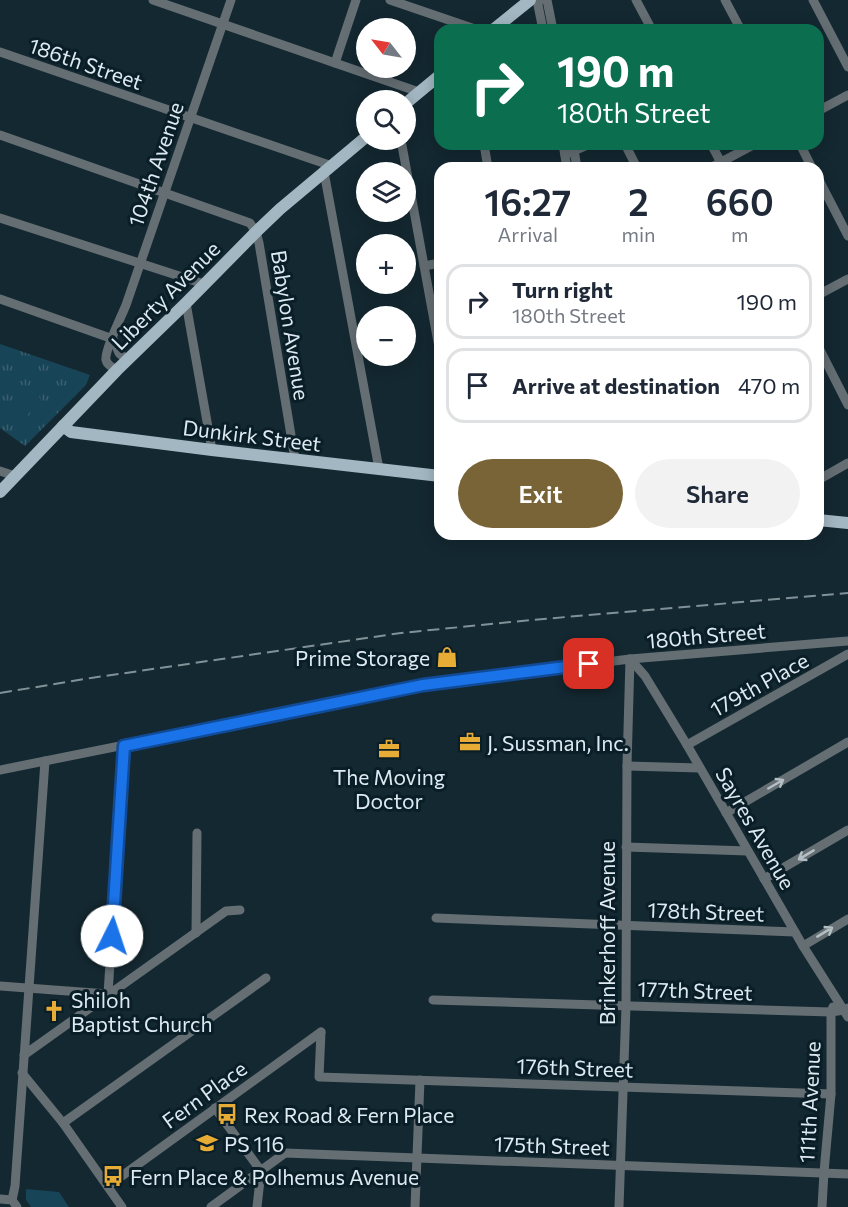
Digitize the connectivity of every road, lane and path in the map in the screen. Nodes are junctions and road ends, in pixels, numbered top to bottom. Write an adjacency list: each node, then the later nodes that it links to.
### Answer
1 (153, 0): 11 (street)
2 (231, 0): 11 (street, 104th Avenue)
3 (356, 0): 19 (street)
4 (390, 0): 12 (street)
5 (539, 0): 14 (street)
6 (547, 0): 15 (street)
7 (636, 0): 16 (street)
8 (725, 0): 17 (street)
9 (813, 0): 20 (street)
10 (525, 2): 13 (main road)
11 (222, 24): 19 (street); 26 (street, 104th Avenue)
12 (460, 24)
13 (500, 24)
14 (542, 24)
15 (552, 24)
16 (646, 24)
17 (738, 24)
18 (0, 52): 26 (street, 186th Street)
19 (335, 63): 22 (street)
20 (848, 67)
21 (434, 80): 22 (main road)
22 (419, 92): 23 (main road)
23 (416, 95)
24 (848, 95): 25 (street)
25 (824, 108)
26 (190, 118): 32 (street, 186th Street); 34 (street, 104th Avenue)
27 (0, 135): 34 (street)
28 (356, 145): 32 (main road, Liberty Avenue)
29 (403, 150): 40 (street)
30 (746, 150): 31 (street)
31 (727, 162)
32 (328, 169): 36 (main road, Liberty Avenue); 56 (street)
33 (824, 190): 37 (street)
34 (164, 192): 36 (street); 38 (street, 104th Avenue)
35 (0, 218): 38 (street)
36 (256, 232): 42 (main road, Liberty Avenue); 54 (street, Babylon Avenue)
37 (848, 236)
38 (139, 264): 42 (street); 47 (street, 104th Avenue)
39 (434, 264): 40 (street)
40 (424, 266): 46 (street)
41 (848, 279): 43 (street)
42 (204, 284): 45 (main road, Liberty Avenue)
43 (824, 292)
44 (0, 299): 47 (street)
45 (186, 303): 49 (main road, Liberty Avenue); 53 (street)
46 (434, 320)
47 (113, 339): 49 (street); 50 (street, 104th Avenue)
48 (824, 358): 51 (street)
49 (127, 360): 50 (main road, Liberty Avenue)
50 (117, 370): 52 (main road, Liberty Avenue)
51 (848, 405)
52 (63, 426): 53 (main road, Dunkirk Street); 59 (main road, Liberty Avenue)
53 (212, 450): 54 (main road, Dunkirk Street)
54 (295, 459): 56 (main road, Dunkirk Street)
55 (848, 464): 60 (street)
56 (379, 469): 58 (main road, Dunkirk Street)
57 (0, 471): 59 (street)
58 (434, 475)
59 (15, 476): 61 (main road, Liberty Avenue)
60 (824, 477)
61 (0, 492)
62 (824, 519): 63 (main road)
63 (848, 523)
64 (848, 641): 66 (street, 180th Street)
65 (848, 654): 68 (street, 179th Place)
66 (630, 659): 68 (street, Sayres Avenue); 69 (street, 180th Street); 71 (street, Brinkerhoff Avenue)
67 (848, 742): 74 (street, one-way to 67)
68 (687, 745): 72 (street, Sayres Avenue)
69 (124, 746): 70 (street, 180th Street); 90 (street)
70 (45, 761): 73 (street, 180th Street); 89 (street)
71 (627, 766): 72 (street); 77 (street, Brinkerhoff Avenue)
72 (700, 768): 74 (street, Sayres Avenue)
73 (0, 770)
74 (726, 813): 78 (street, Sayres Avenue)
75 (848, 830): 79 (street, one-way to 79)
76 (197, 833): 85 (street)
77 (626, 847): 78 (street); 83 (street, Brinkerhoff Avenue)
78 (748, 851): 79 (street, Sayres Avenue)
79 (764, 879): 84 (street, Sayres Avenue)
80 (240, 910): 85 (street)
81 (436, 918): 83 (street, 178th Street)
82 (848, 919): 86 (street, one-way to 82)
83 (627, 926): 84 (street, 178th Street); 93 (street, Brinkerhoff Avenue)
84 (795, 932): 86 (street, Sayres Avenue)
85 (196, 933): 90 (street)
86 (803, 946): 91 (street, Sayres Avenue)
87 (266, 978): 103 (street)
88 (0, 986): 89 (street)
89 (29, 988): 90 (street); 97 (street)
90 (108, 994): 97 (street)
91 (835, 998): 94 (street, 111th Avenue); 95 (street, Sayres Avenue)
92 (433, 1000): 93 (street, 177th Street)
93 (626, 1006): 94 (street, 177th Street); 100 (street, Brinkerhoff Avenue)
94 (831, 1012): 95 (street, 177th Street); 101 (street, 111th Avenue)
95 (847, 1012)
96 (321, 1032): 99 (street, 176th Street); 102 (street, Fern Place)
97 (24, 1055): 98 (street)
98 (22, 1073): 103 (street); 111 (street)
99 (420, 1080): 100 (street, 176th Street); 104 (street)
100 (623, 1086): 101 (street, 176th Street); 105 (street, Brinkerhoff Avenue)
101 (831, 1094): 107 (street, 111th Avenue)
102 (215, 1108): 106 (street); 109 (street, Fern Place)
103 (63, 1123): 109 (street)
104 (418, 1158): 105 (street, 175th Street); 106 (street, 175th Street); 115 (street)
105 (621, 1166): 107 (street, 175th Street); 116 (street, Brinkerhoff Avenue)
106 (261, 1172): 113 (street, 175th Street); 114 (street)
107 (824, 1172): 108 (street, 175th Street); 117 (street, 111th Avenue)
108 (848, 1174)
109 (108, 1186): 112 (street)
110 (0, 1199): 111 (street)
111 (15, 1204)
112 (122, 1207)
113 (211, 1207)
114 (256, 1207)
115 (415, 1207)
116 (619, 1207)
117 (822, 1207)

